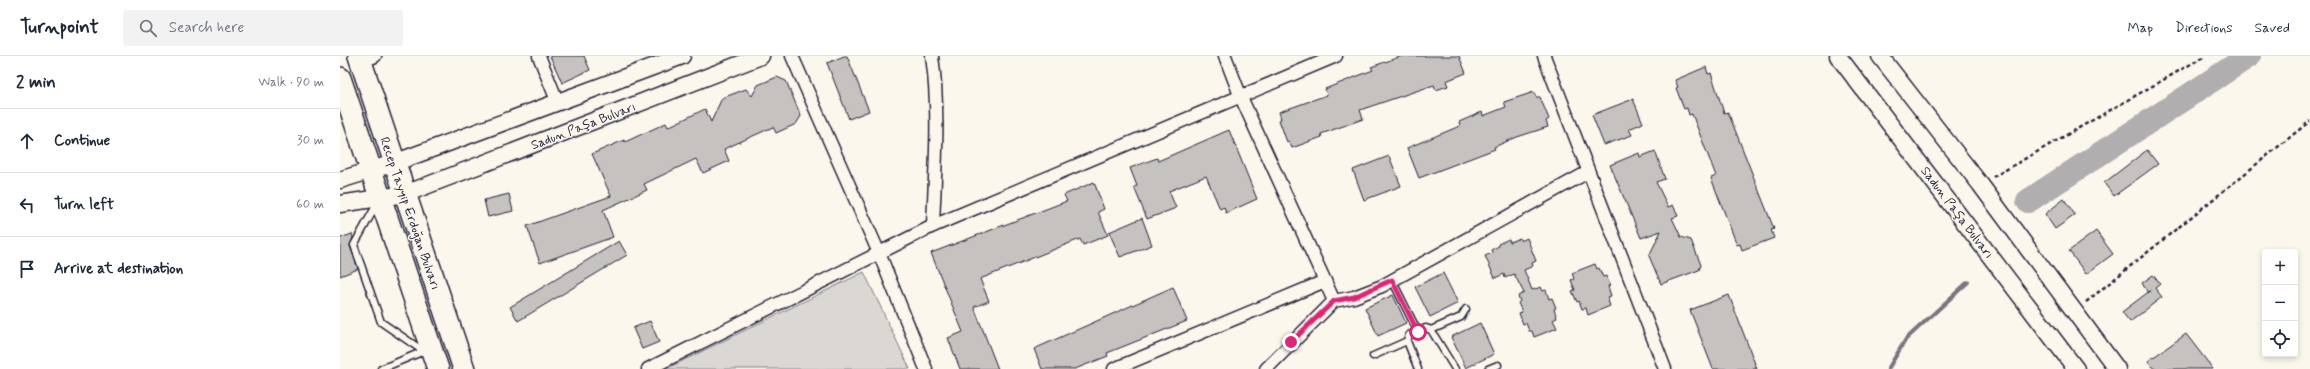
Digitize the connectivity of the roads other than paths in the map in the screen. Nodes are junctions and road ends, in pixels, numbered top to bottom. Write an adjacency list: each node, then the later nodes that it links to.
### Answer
1 (539, 56): 14 (street)
2 (682, 56): 14 (main road)
3 (761, 56): 19 (main road, Sadun Paşa Bulvarı)
4 (792, 56): 23 (street)
5 (932, 56): 22 (street)
6 (1225, 56): 13 (street)
7 (1336, 56): 13 (street)
8 (1544, 56): 17 (street)
9 (1838, 56): 46 (main road, Sadun Paşa Bulvarı)
10 (1880, 56): 47 (main road)
11 (365, 58): 15 (highway, Recep Tayyip Erdoğan Bulvarı)
12 (340, 78): 16 (highway, Recep Tayyip Erdoğan Bulvarı)
13 (1240, 96): 22 (street); 25 (street)
14 (558, 103): 15 (main road)
15 (394, 163): 16 (main road); 19 (highway, Recep Tayyip Erdoğan Bulvarı)
16 (371, 171): 18 (main road); 20 (highway, Recep Tayyip Erdoğan Bulvarı)
17 (1588, 172): 24 (street); 45 (street)
18 (340, 180)
19 (405, 194): 20 (main road, Sadun Paşa Bulvarı); 36 (highway, Recep Tayyip Erdoğan Bulvarı)
20 (380, 199): 21 (main road, Sadun Paşa Bulvarı); 32 (highway, Recep Tayyip Erdoğan Bulvarı); 32 (lane)
21 (340, 204)
22 (932, 226): 23 (street)
23 (879, 253): 37 (street); 38 (street)
24 (1392, 280): 26 (street); 29 (lane)
25 (1325, 281): 26 (street); 39 (street)
26 (1334, 301): 33 (street)
27 (1466, 309): 28 (lane)
28 (1431, 330): 29 (lane); 43 (lane)
29 (1418, 332): 30 (lane)
30 (1407, 341): 31 (lane); 42 (lane)
31 (1373, 356)
32 (432, 360): 35 (lane)
33 (1274, 360): 40 (street); 41 (street)
34 (1498, 365): 44 (lane)
35 (381, 369)
36 (464, 369)
37 (648, 369)
38 (926, 369)
39 (1114, 369)
40 (1254, 369)
41 (1266, 369)
42 (1418, 369)
43 (1455, 369)
44 (1488, 369)
45 (1665, 369)
46 (2076, 369)
47 (2116, 369)

